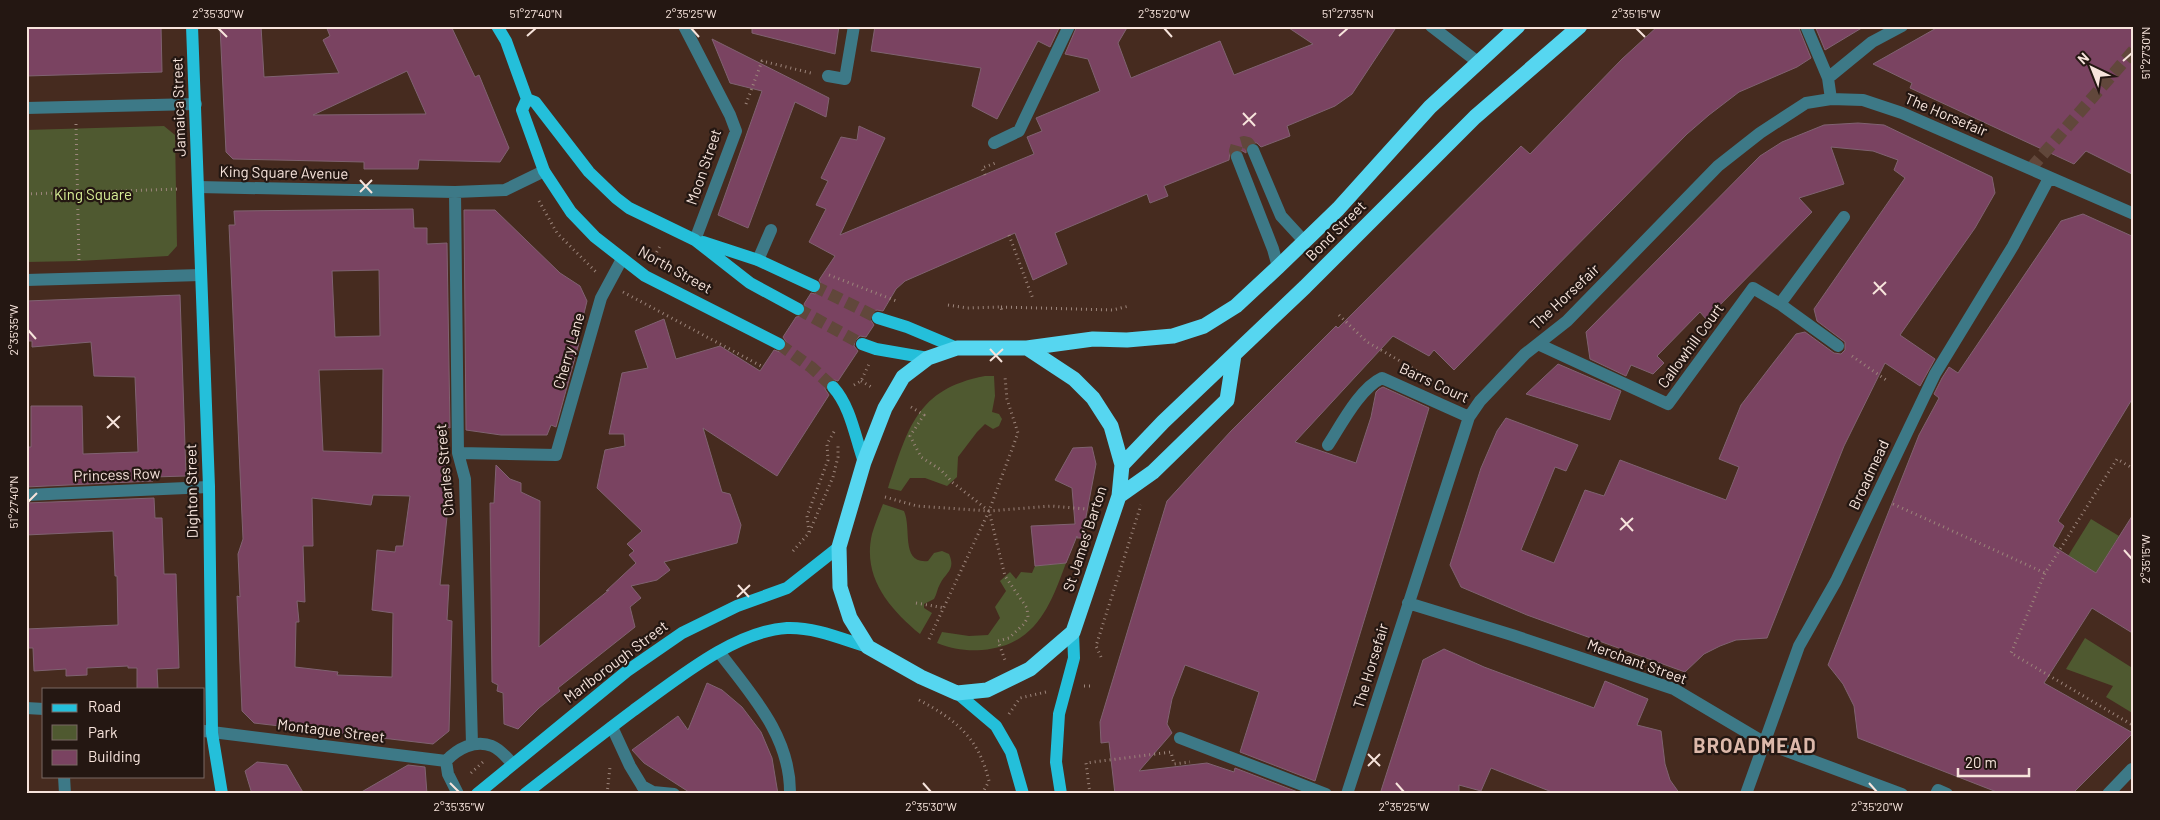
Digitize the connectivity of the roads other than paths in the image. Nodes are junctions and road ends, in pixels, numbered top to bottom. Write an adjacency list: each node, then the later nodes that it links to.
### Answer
1 (192, 26): 16 (main road, Jamaica Street)
2 (497, 26): 14 (main road, North Street)
3 (854, 26): 12 (street)
4 (1069, 26): 18 (street)
5 (1431, 26): 11 (street)
6 (1518, 26): 11 (highway, Bond Street)
7 (1580, 26): 45 (highway, Bond Street)
8 (1806, 26): 13 (street)
9 (1902, 26): 13 (street)
10 (684, 27): 28 (street, Moon Street)
11 (1479, 63): 29 (highway, Bond Street)
12 (828, 76)
13 (1828, 78): 15 (street)
14 (527, 99): 21 (main road, North Street); 28 (main road, North Street)
15 (1831, 99): 25 (street, The Horsefair); 41 (street, The Horsefair)
16 (196, 104): 17 (street); 23 (main road, Jamaica Street)
17 (26, 108)
18 (994, 143)
19 (1253, 150): 29 (street)
20 (1237, 157): 32 (street)
21 (544, 170): 24 (street, King Square Avenue); 30 (main road, North Street)
22 (2047, 182): 67 (street, Broadmead)
23 (198, 187): 24 (street, King Square Avenue); 33 (main road, Dighton Street)
24 (455, 192): 50 (street, Charles Street)
25 (2134, 214)
26 (1844, 217): 36 (street)
27 (771, 230): 31 (street)
28 (695, 240): 31 (main road); 37 (main road, North Street)
29 (1304, 241): 32 (highway, Bond Street)
30 (622, 259): 39 (main road, North Street); 50 (street, Cherry Lane)
31 (758, 260): 35 (main road)
32 (1278, 268): 44 (highway, Bond Street)
33 (201, 275): 34 (street); 53 (main road, Dighton Street)
34 (26, 280)
35 (814, 286)
36 (1780, 304): 41 (street, Callowhill Court); 42 (street, Callowhill Court)
37 (798, 309)
38 (878, 318): 43 (main road)
39 (779, 344)
40 (862, 344): 46 (main road)
41 (1538, 344): 48 (street, The Horsefair)
42 (1838, 346)
43 (957, 348): 44 (highway); 46 (highway)
44 (1027, 348): 52 (highway, St James' Barton)
45 (1234, 355): 52 (highway, Bond Street); 55 (highway)
46 (928, 358): 51 (highway)
47 (833, 387): 51 (main road)
48 (1469, 417): 49 (street, Barrs Court); 57 (street, The Horsefair)
49 (1328, 445)
50 (458, 453): 68 (street, Charles Street)
51 (864, 462): 56 (highway)
52 (1122, 465): 55 (highway, St James' Barton)
53 (209, 487): 54 (street, Princess Row); 65 (main road, Dighton Street)
54 (26, 495)
55 (1120, 496): 58 (highway, St James' Barton)
56 (839, 547): 59 (highway); 70 (main road, Marlborough Street)
57 (1408, 603): 67 (street, Merchant Street); 84 (street, The Horsefair)
58 (1073, 632): 61 (highway); 82 (main road)
59 (868, 647): 60 (main road); 61 (highway)
60 (719, 652): 64 (main road); 80 (street)
61 (957, 693): 81 (main road)
62 (26, 708): 63 (street)
63 (42, 709)
64 (612, 727): 73 (street); 78 (main road)
65 (208, 732): 69 (street, Montague Street); 75 (main road, Dighton Street)
66 (1180, 738): 83 (street)
67 (1765, 743): 85 (street, Broadmead); 86 (street, Merchant Street)
68 (472, 744): 69 (street); 70 (street)
69 (446, 761): 76 (street)
70 (513, 764): 77 (main road, Marlborough Street)
71 (2134, 770): 89 (street)
72 (64, 778): 74 (street)
73 (646, 791): 79 (street)
74 (65, 794)
75 (222, 794)
76 (458, 794)
77 (477, 794)
78 (525, 794)
79 (674, 794)
80 (790, 794)
81 (1022, 794)
82 (1061, 794)
83 (1326, 794)
84 (1347, 794)
85 (1746, 794)
86 (1902, 794)
87 (1936, 794): 88 (street)
88 (1947, 794)
89 (2108, 794)

